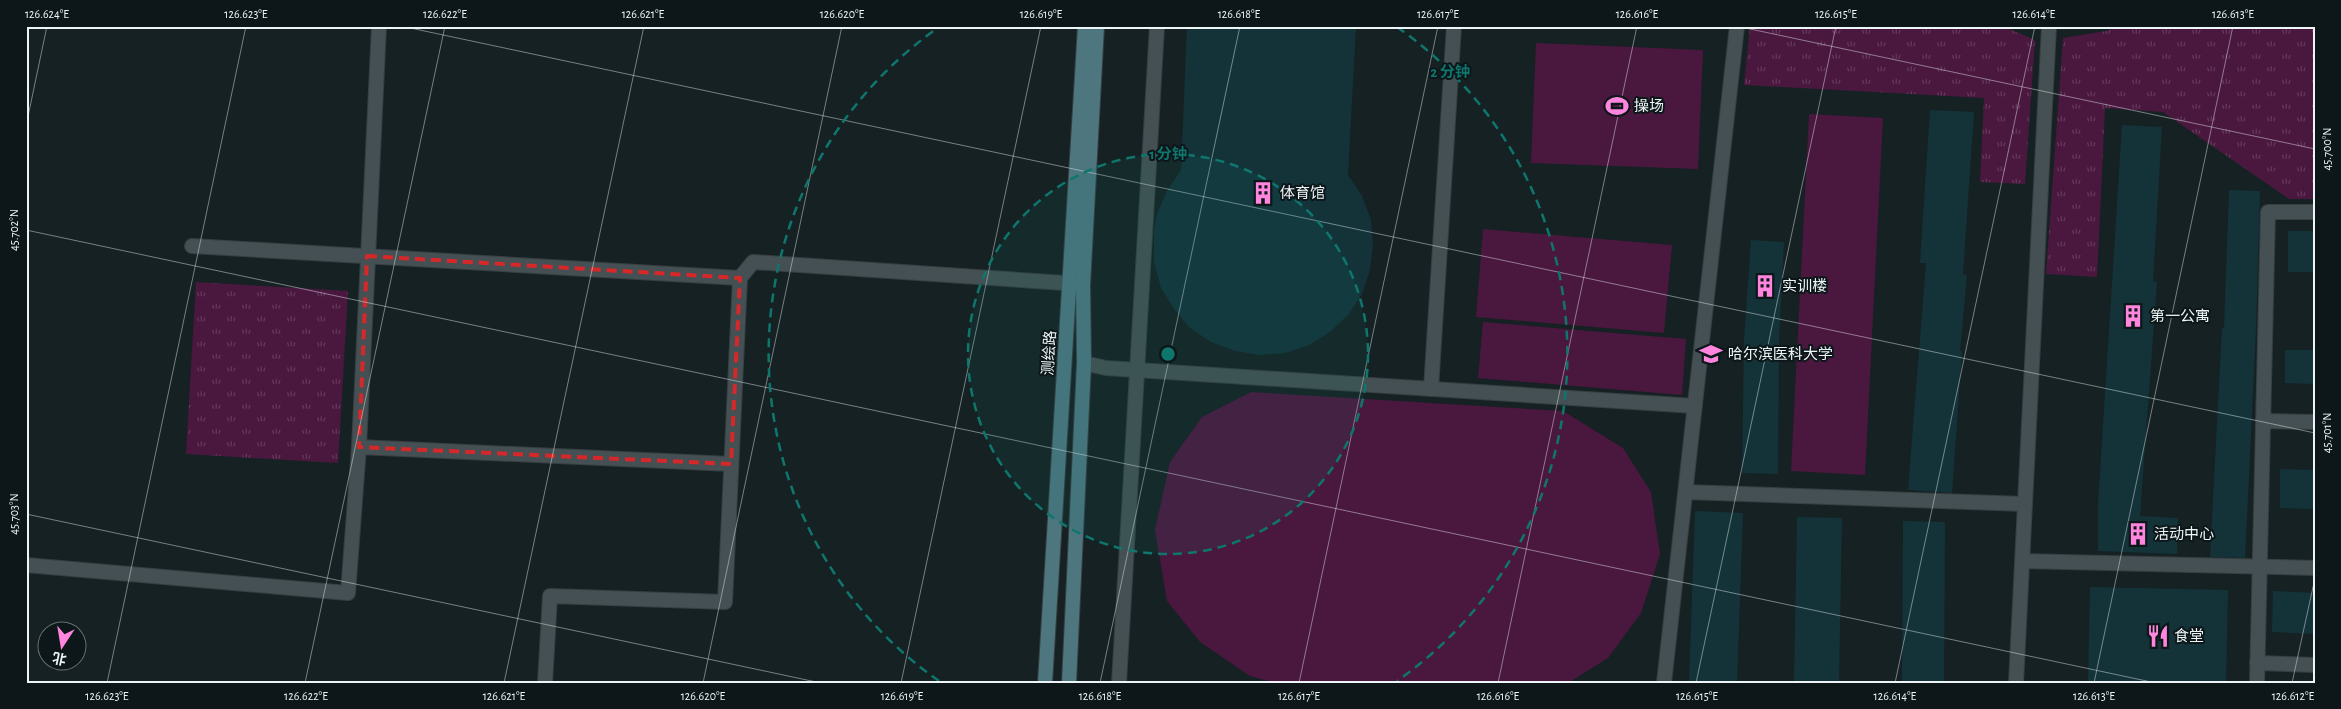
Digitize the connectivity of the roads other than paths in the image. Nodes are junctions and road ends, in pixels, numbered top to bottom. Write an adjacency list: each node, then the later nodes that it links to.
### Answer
1 (379, 26): 10 (street)
2 (1085, 26): 12 (main road, 测绘路)
3 (1097, 26): 12 (main road, 测绘路)
4 (1157, 26): 14 (street)
5 (1454, 26): 15 (street)
6 (1737, 26): 16 (street)
7 (2049, 26): 22 (street)
8 (2315, 212): 17 (street)
9 (192, 246): 10 (street)
10 (367, 256): 11 (street); 19 (street)
11 (740, 278): 12 (street); 20 (street)
12 (1076, 284): 13 (main road, 测绘路); 30 (main road, 测绘路)
13 (1084, 363): 14 (street); 31 (main road, 测绘路)
14 (1137, 370): 15 (street); 32 (street)
15 (1431, 389): 16 (street)
16 (1695, 406): 21 (street)
17 (2263, 421): 18 (street); 25 (street)
18 (2315, 422)
19 (359, 447): 20 (street); 24 (street)
20 (731, 464): 29 (street)
21 (1686, 492): 22 (street); 33 (street)
22 (2025, 504): 23 (street)
23 (2022, 561): 25 (street); 34 (street)
24 (26, 565)
25 (2260, 566): 26 (street); 27 (street)
26 (2315, 568)
27 (2258, 663): 28 (street); 35 (street)
28 (2315, 665)
29 (545, 683)
30 (1045, 683)
31 (1069, 683)
32 (1119, 683)
33 (1664, 683)
34 (2016, 683)
35 (2257, 683)

